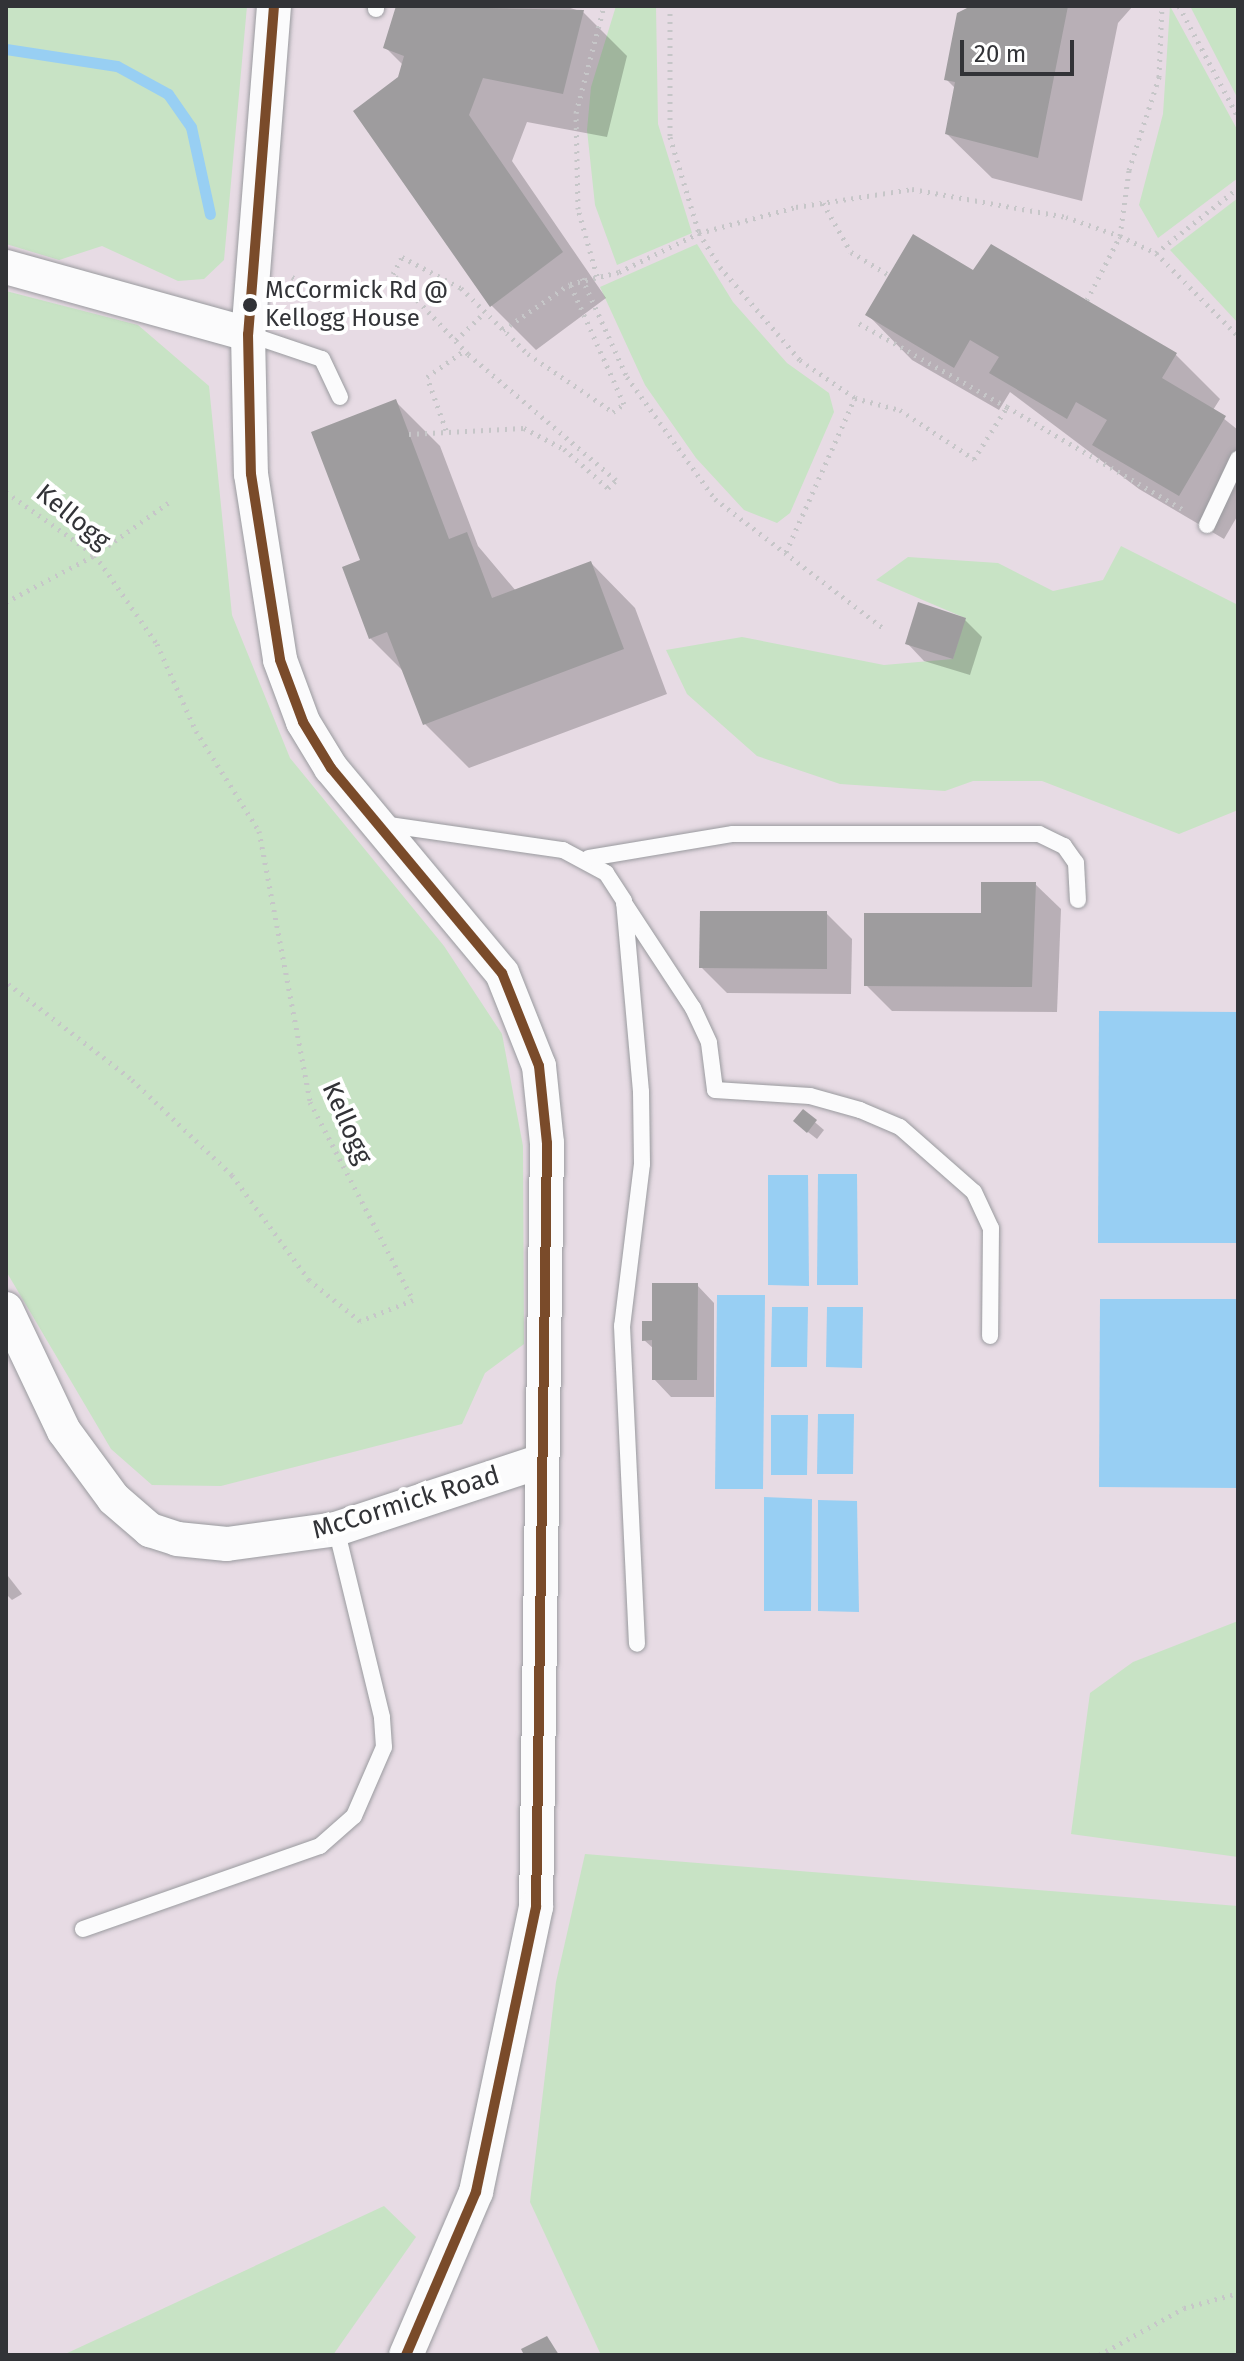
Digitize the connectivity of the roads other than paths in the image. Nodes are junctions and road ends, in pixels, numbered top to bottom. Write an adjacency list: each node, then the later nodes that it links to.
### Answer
1 (274, 6): 3 (street)
2 (6, 267): 3 (street)
3 (248, 334): 4 (lane); 7 (street)
4 (340, 397)
5 (1238, 459): 6 (lane)
6 (1207, 525)
7 (380, 824): 8 (lane); 13 (street)
8 (589, 858): 9 (lane); 10 (lane)
9 (1078, 900)
10 (624, 901): 12 (lane); 15 (lane)
11 (6, 1309): 14 (street, McCormick Road)
12 (990, 1336)
13 (542, 1461): 14 (street, McCormick Road); 17 (street)
14 (336, 1529): 16 (lane)
15 (637, 1644)
16 (83, 1929)
17 (406, 2355)

